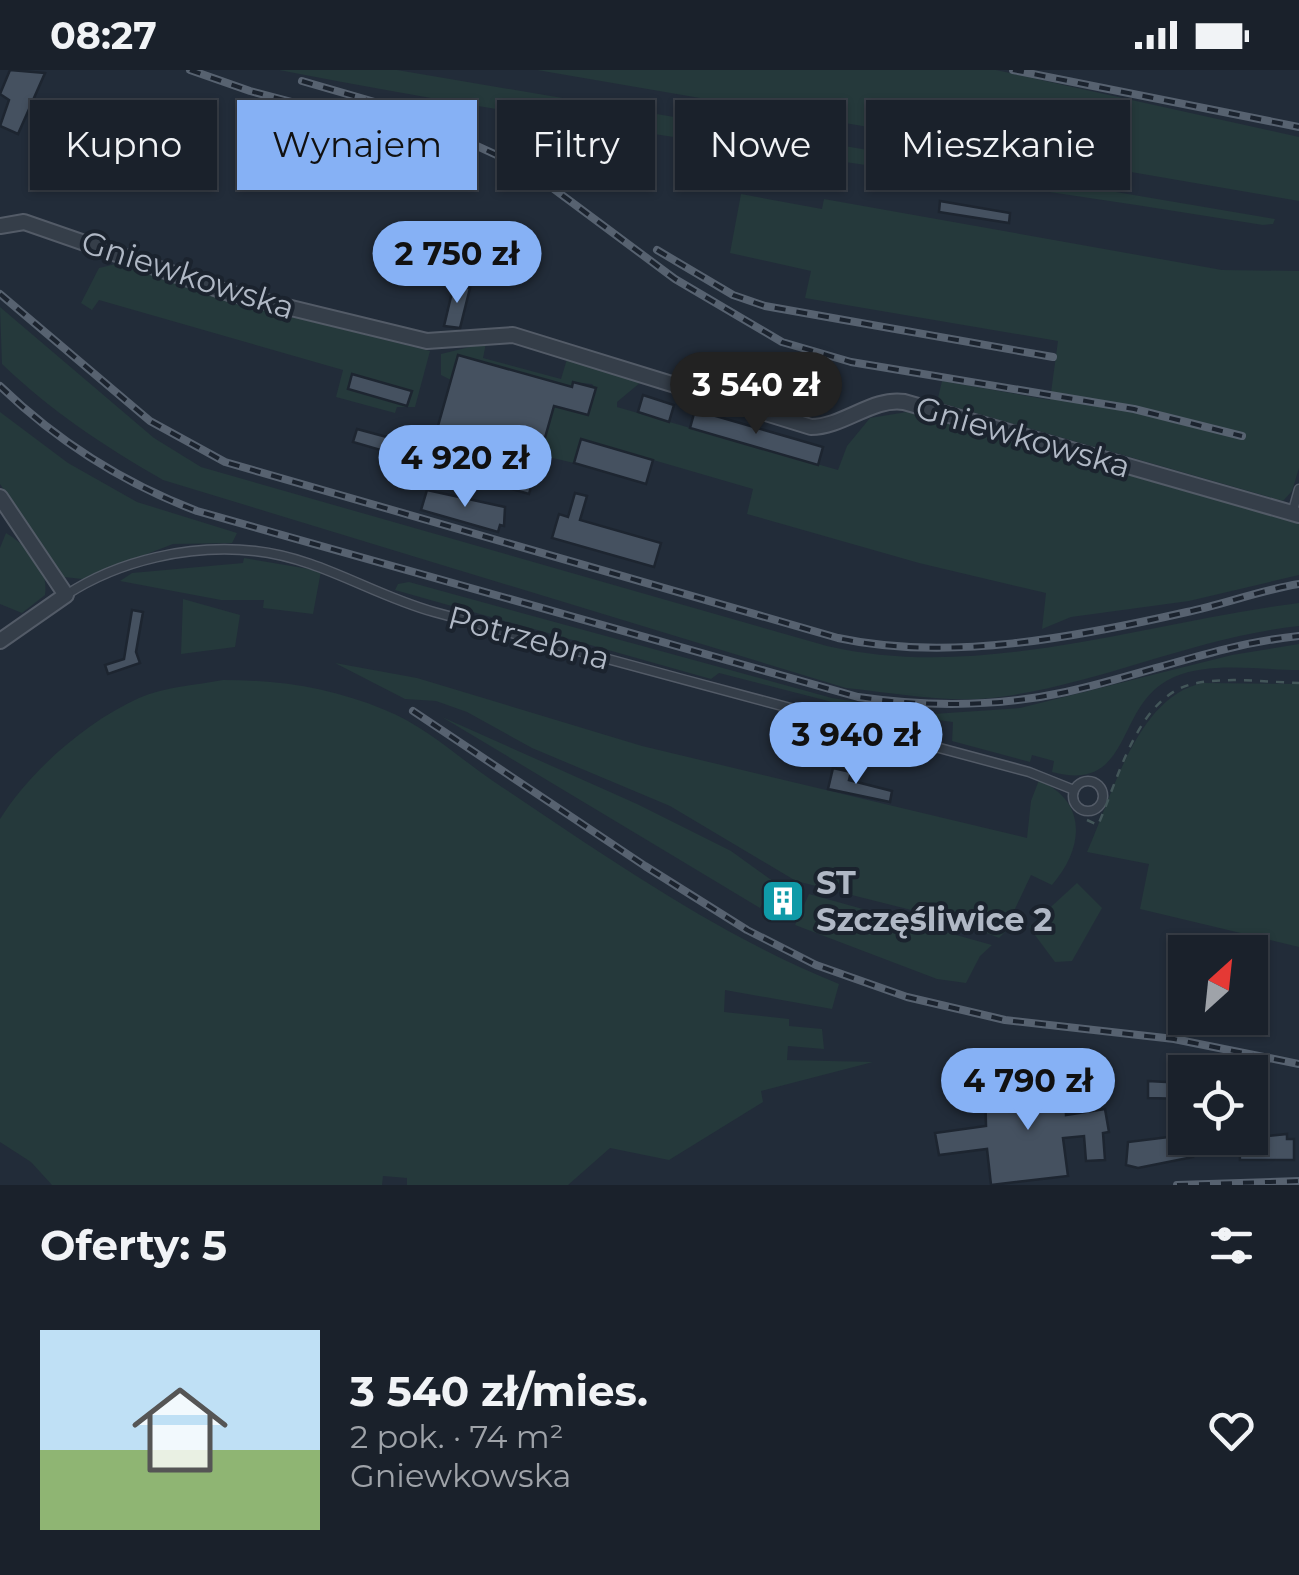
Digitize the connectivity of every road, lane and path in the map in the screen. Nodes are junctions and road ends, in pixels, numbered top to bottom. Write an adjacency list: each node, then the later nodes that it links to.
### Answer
1 (0, 226): 4 (street, Gniewkowska)
2 (1299, 488): 4 (lane)
3 (0, 497): 5 (street)
4 (1296, 514)
5 (66, 595): 6 (street, Potrzebna); 8 (lane, Potrzebna)
6 (0, 641)
7 (1299, 683): 9 (path)
8 (1074, 790)
9 (1087, 820)

